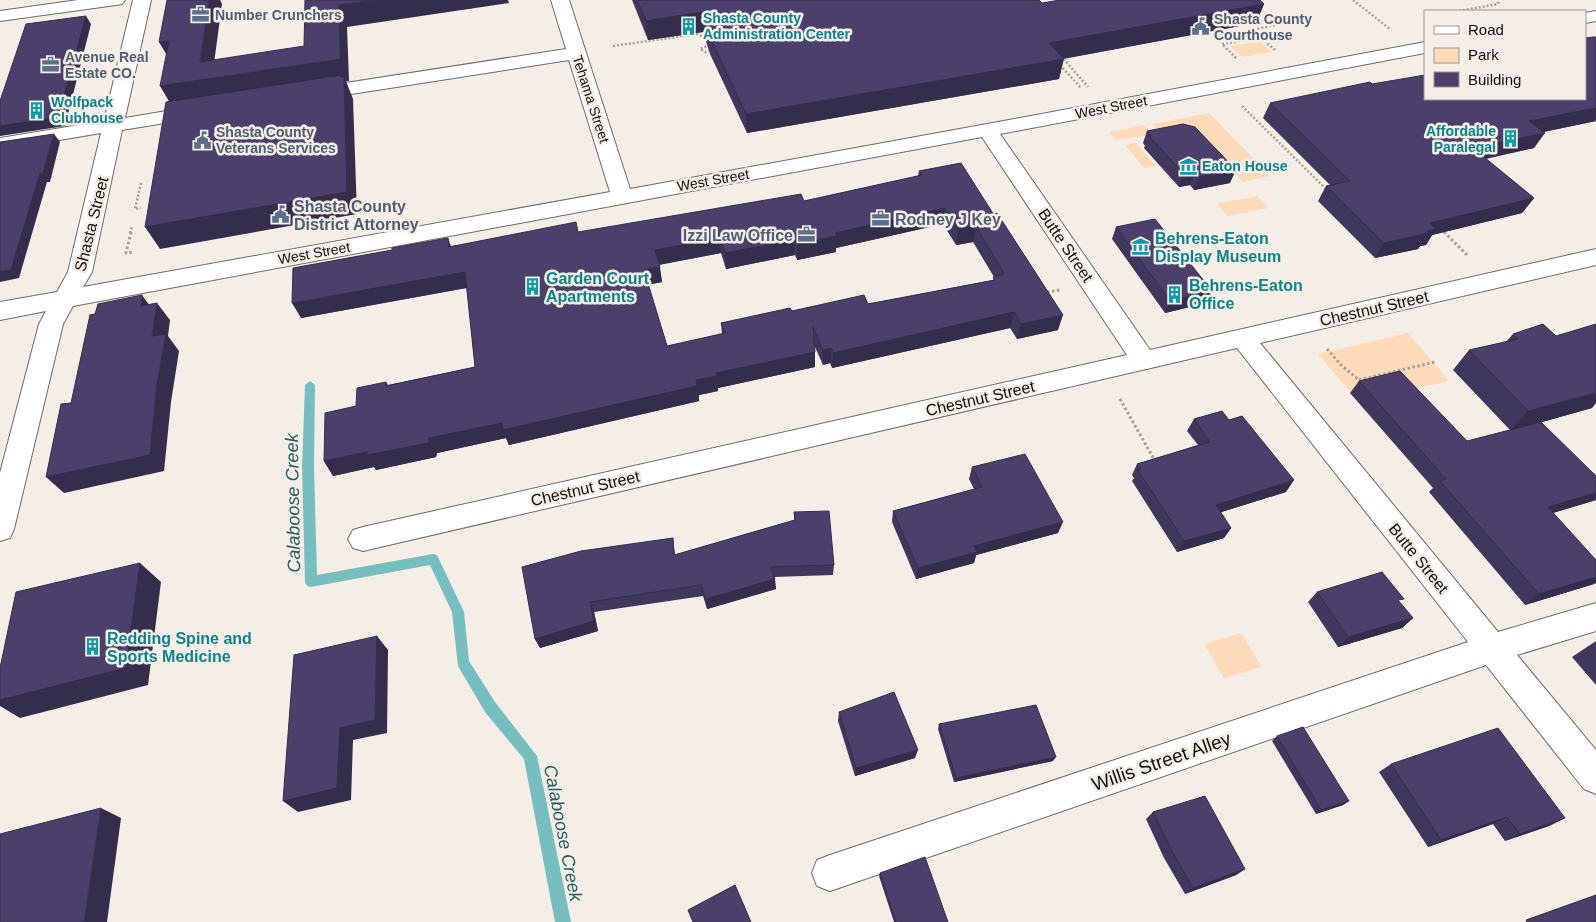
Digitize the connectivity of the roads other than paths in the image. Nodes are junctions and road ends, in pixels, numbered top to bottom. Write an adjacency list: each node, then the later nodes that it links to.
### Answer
1 (116, 0): 4 (street)
2 (142, 0): 9 (street, Shasta Street)
3 (560, 0): 6 (street, Tehama Street)
4 (0, 16)
5 (1424, 47): 10 (street, West Street)
6 (576, 53): 7 (street); 12 (street, Tehama Street)
7 (294, 97)
8 (216, 109): 9 (street)
9 (115, 125): 11 (street); 14 (street, Shasta Street)
10 (988, 130): 12 (street, West Street); 17 (street, Butte Street)
11 (0, 144)
12 (622, 197): 14 (street, West Street)
13 (1596, 257): 16 (street, Chestnut Street)
14 (66, 299): 15 (street, West Street); 18 (street, Shasta Street)
15 (0, 311)
16 (1243, 339): 17 (street, Chestnut Street); 21 (street, Butte Street)
17 (1144, 360): 19 (street, Chestnut Street)
18 (0, 529)
19 (363, 539)
20 (1596, 617): 21 (street, Willis Street Alley)
21 (1492, 648): 22 (street, Butte Street); 23 (street, Willis Street Alley)
22 (1596, 777)
23 (830, 873)

